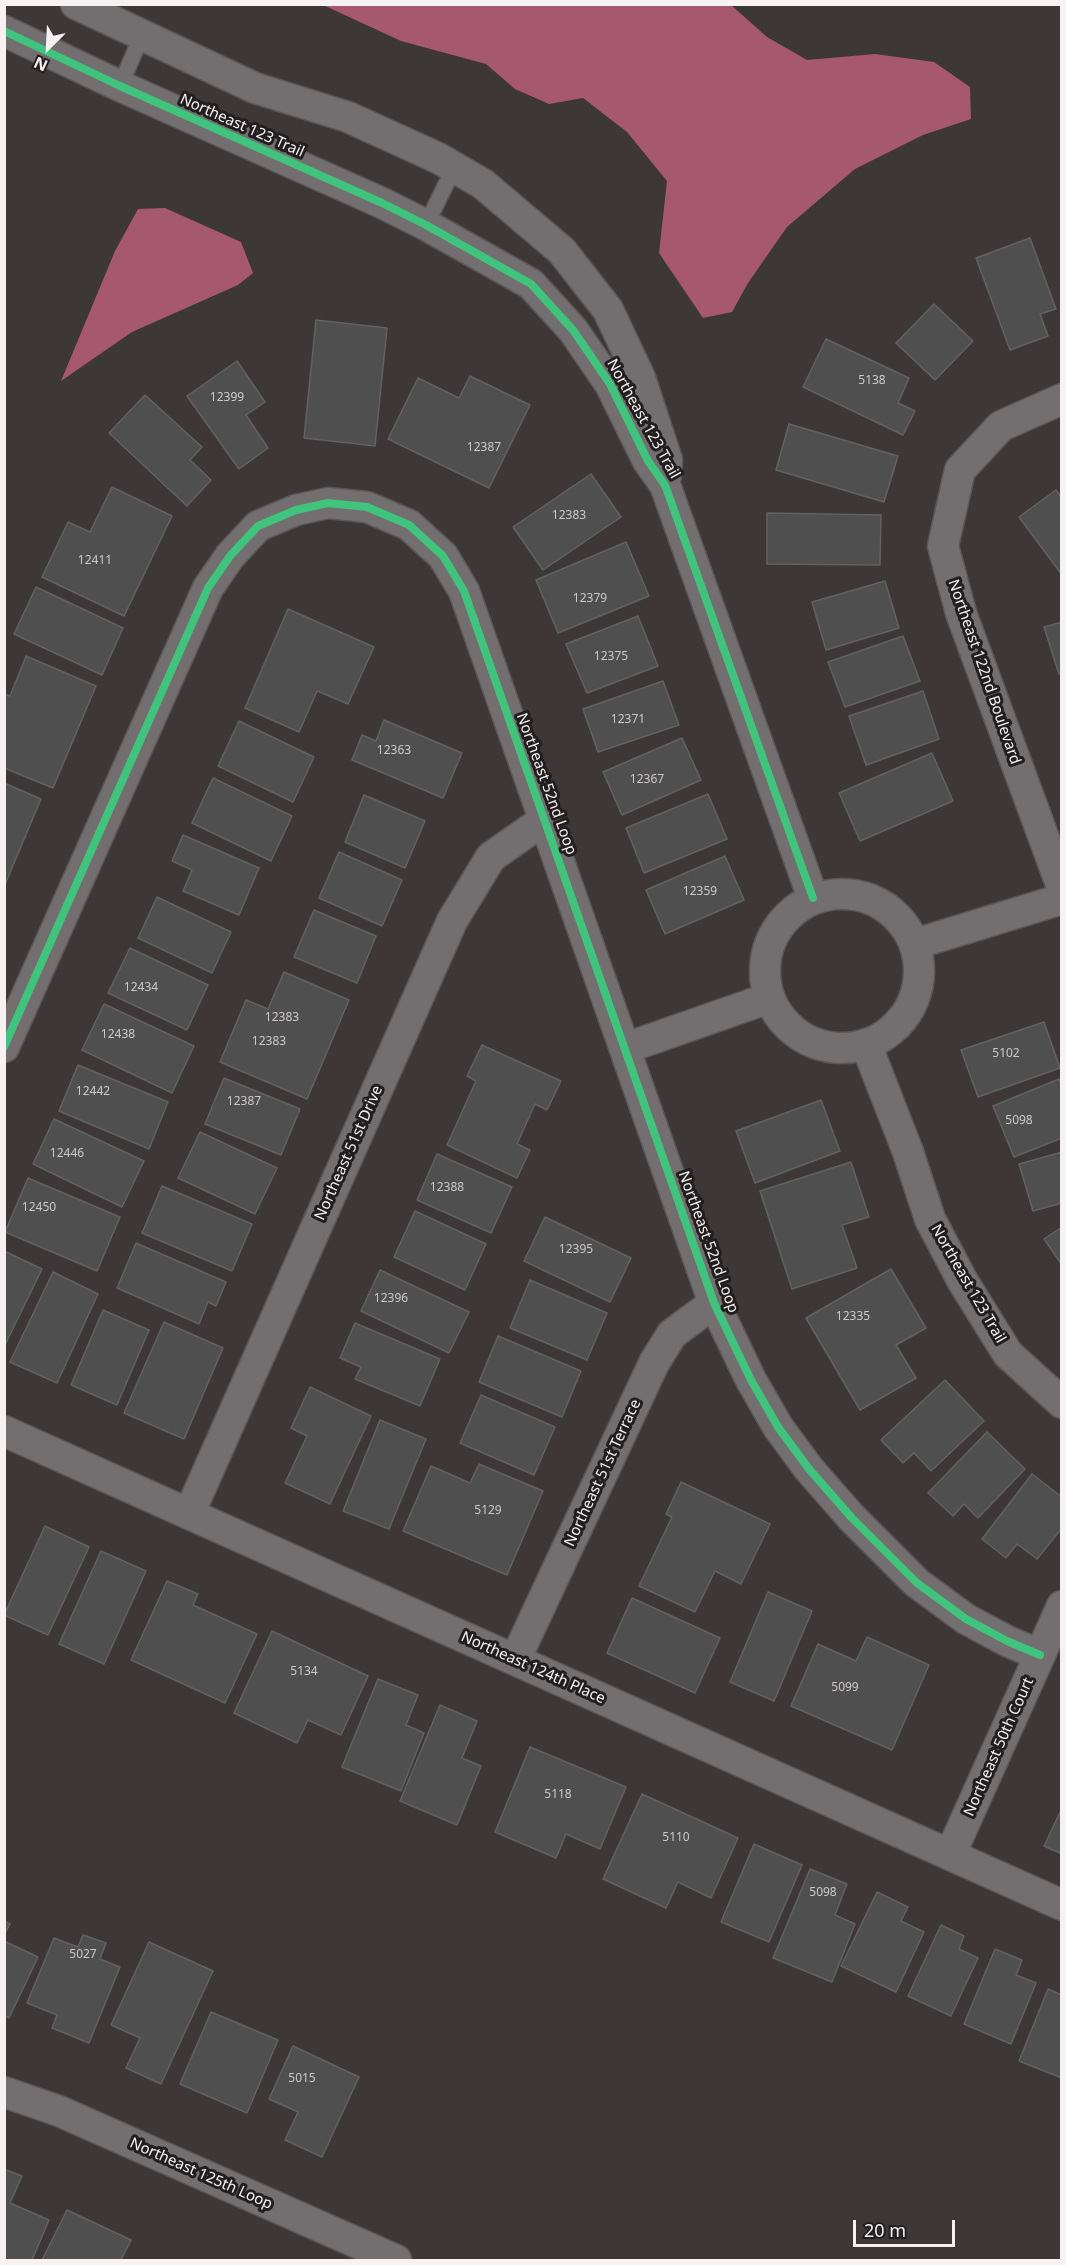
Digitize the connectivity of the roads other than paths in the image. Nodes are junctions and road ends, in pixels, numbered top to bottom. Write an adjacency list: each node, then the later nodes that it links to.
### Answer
1 (76, 4): 3 (street, Northeast 123 Trail)
2 (4, 31): 4 (street, Northeast 123 Trail)
3 (142, 35): 4 (lane); 5 (street, Northeast 123 Trail)
4 (120, 86): 6 (street, Northeast 123 Trail)
5 (454, 168): 6 (lane); 8 (street, Northeast 123 Trail)
6 (426, 225): 8 (street, Northeast 123 Trail)
7 (1062, 399): 10 (street, Northeast 122nd Boulevard)
8 (665, 484): 11 (street, Northeast 123 Trail)
9 (544, 820): 16 (street, Northeast 52nd Loop); 17 (street, Northeast 52nd Loop); 21 (street, Northeast 51st Drive)
10 (1062, 887)
11 (813, 898): 13 (street); 14 (street)
12 (1062, 899): 13 (street)
13 (915, 944): 15 (street)
14 (770, 998): 15 (street); 17 (street)
15 (866, 1044): 19 (street, Northeast 123 Trail)
16 (4, 1047)
17 (626, 1048): 18 (street, Northeast 52nd Loop)
18 (714, 1303): 23 (street, Northeast 52nd Loop); 24 (street, Northeast 51st Terrace)
19 (1062, 1403)
20 (4, 1431): 21 (street, Northeast 124th Place)
21 (189, 1514): 24 (street, Northeast 124th Place)
22 (1062, 1606): 23 (street, Northeast 50th Court)
23 (1040, 1655): 25 (street, Northeast 50th Court)
24 (515, 1660): 25 (street, Northeast 124th Place)
25 (950, 1855): 26 (street, Northeast 124th Place)
26 (1062, 1905)
27 (4, 2092): 28 (street, Northeast 125th Loop)
28 (396, 2260)

